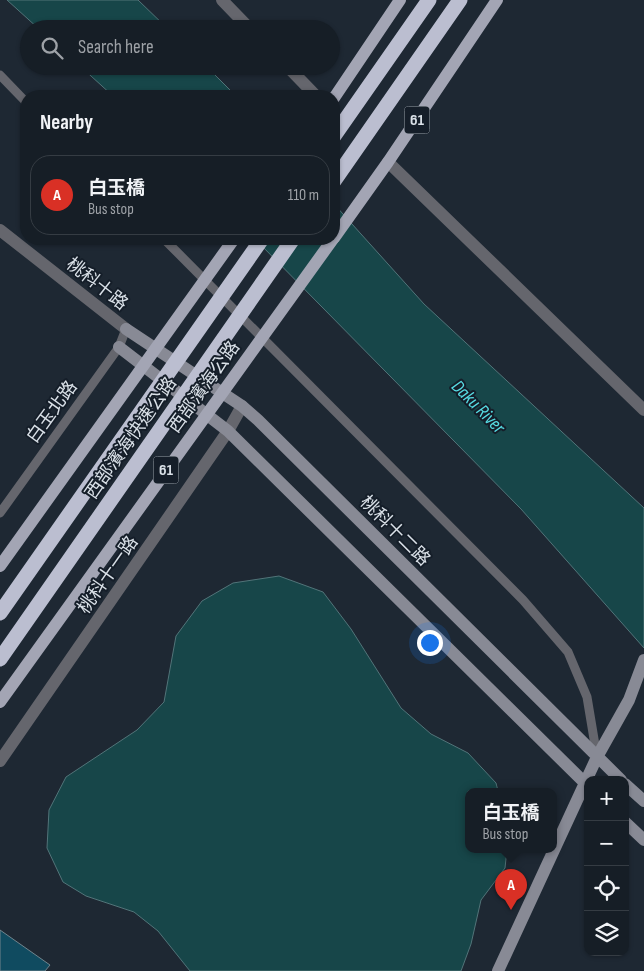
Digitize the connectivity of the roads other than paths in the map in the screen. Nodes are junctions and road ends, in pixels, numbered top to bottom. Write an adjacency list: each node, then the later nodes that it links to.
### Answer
1 (222, 0): 6 (street)
2 (400, 0): 10 (main road)
3 (429, 0): 12 (highway)
4 (460, 0): 14 (highway, 61)
5 (497, 0): 13 (main road, 西部濱海公路 / 61)
6 (241, 20)
7 (0, 75): 11 (lane)
8 (296, 75): 9 (street)
9 (310, 90)
10 (339, 90)
11 (20, 96)
12 (340, 127)
13 (388, 162): 15 (main road, 西部濱海公路 / 61); 25 (street)
14 (340, 172)
15 (340, 228)
16 (0, 230): 22 (street, 桃科十路)
17 (170, 245): 33 (lane)
18 (230, 245): 28 (main road, bridge)
19 (258, 245): 29 (highway, 西部濱海快速公路, bridge)
20 (289, 245): 30 (highway, 西部濱海快速公路 / 61, bridge)
21 (328, 245): 32 (main road, 西部濱海公路 / 61, bridge)
22 (126, 329): 23 (lane, 白玉北路); 24 (street, 桃科十二路)
23 (119, 346): 26 (street); 27 (lane, 白玉北路)
24 (242, 406): 26 (street, 桃科十一路); 33 (street, 桃科十二路)
25 (644, 410)
26 (228, 431): 34 (street, 桃科十一路); 37 (street)
27 (0, 513)
28 (0, 566)
29 (0, 613)
30 (0, 659)
31 (644, 660): 33 (street)
32 (0, 702)
33 (597, 757): 35 (street); 36 (street, 桃科十二路)
34 (0, 761)
35 (590, 776)
36 (617, 776)
37 (584, 782)
38 (629, 788): 40 (street)
39 (584, 791): 43 (street)
40 (644, 801)
41 (629, 826): 42 (street)
42 (644, 840)
43 (557, 848)
44 (554, 853): 45 (street)
45 (498, 971)

